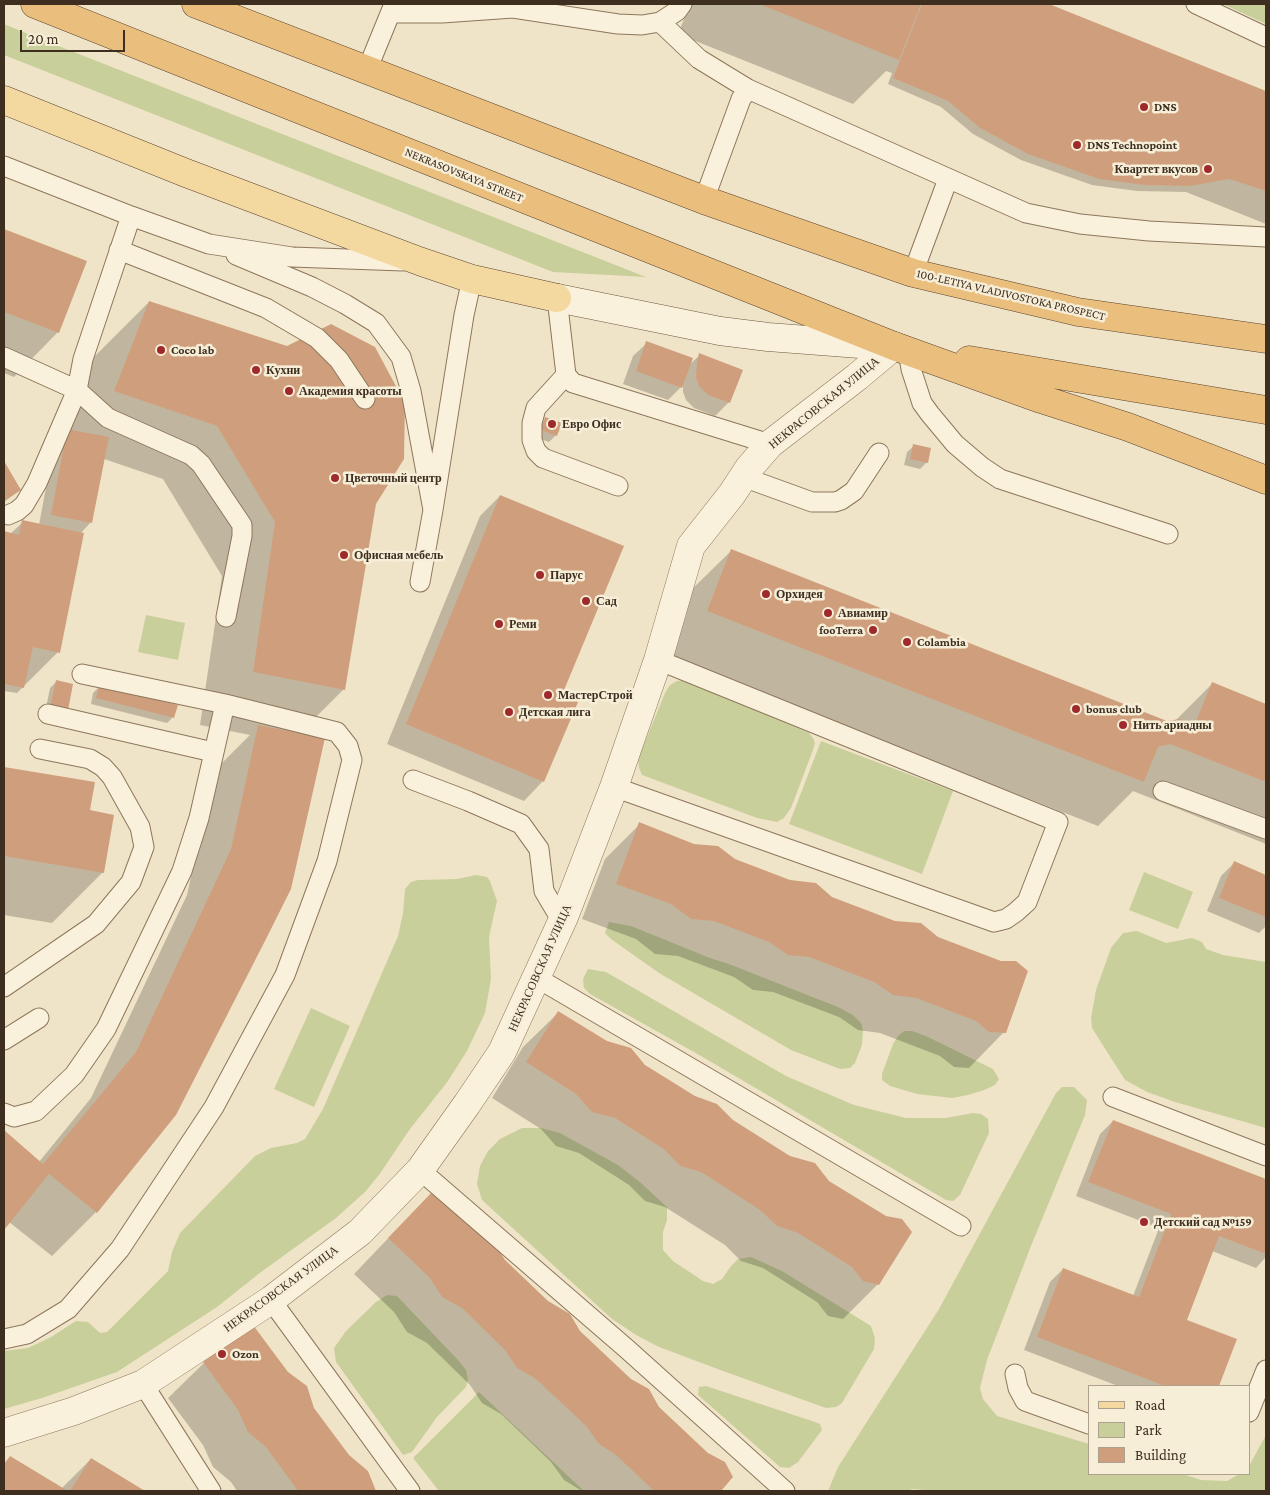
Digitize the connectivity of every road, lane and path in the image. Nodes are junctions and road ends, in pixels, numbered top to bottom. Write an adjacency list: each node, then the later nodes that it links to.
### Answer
1 (35, 4): 23 (highway, NEKRASOVSKAYA STREET)
2 (196, 4): 8 (highway)
3 (682, 4): 6 (lane)
4 (1196, 4): 7 (lane)
5 (392, 8): 6 (lane); 8 (lane)
6 (660, 22): 9 (lane)
7 (1266, 37)
8 (367, 70): 13 (highway)
9 (748, 89): 12 (lane); 13 (lane)
10 (4, 100): 18 (main road)
11 (4, 166): 14 (lane)
12 (948, 179): 15 (lane); 19 (lane)
13 (704, 200): 19 (highway, 100-LETIYA VLADIVOSTOKA PROSPECT)
14 (131, 216): 16 (lane); 17 (lane)
15 (1266, 237)
16 (209, 244): 18 (lane); 34 (lane)
17 (119, 250): 26 (lane); 27 (lane)
18 (419, 262): 20 (main road)
19 (913, 273): 22 (highway, 100-LETIYA VLADIVOSTOKA PROSPECT)
20 (472, 279): 21 (main road); 34 (lane)
21 (557, 298): 23 (street); 25 (lane)
22 (1266, 339)
23 (901, 349): 28 (highway); 29 (street, НЕКРАСОВСКАЯ УЛИЦА); 32 (highway); 36 (lane)
24 (4, 357): 26 (lane)
25 (566, 375): 29 (lane); 33 (lane)
26 (77, 390): 35 (lane); 38 (lane)
27 (365, 399)
28 (1266, 410)
29 (770, 444): 31 (street, НЕКРАСОВСКАЯ УЛИЦА)
30 (879, 453): 31 (lane)
31 (743, 477): 39 (street, НЕКРАСОВСКАЯ УЛИЦА)
32 (1266, 480)
33 (618, 486)
34 (433, 510): 37 (lane)
35 (8, 515)
36 (1168, 534)
37 (420, 582)
38 (226, 617)
39 (658, 660): 46 (street, НЕКРАСОВСКАЯ УЛИЦА); 46 (lane)
40 (82, 674): 41 (lane)
41 (225, 704): 44 (lane); 60 (lane)
42 (48, 714): 44 (lane)
43 (40, 749): 51 (lane)
44 (213, 752): 55 (lane)
45 (413, 780): 49 (lane)
46 (614, 787): 49 (street, НЕКРАСОВСКАЯ УЛИЦА)
47 (1163, 792): 48 (lane)
48 (1266, 829)
49 (564, 917): 50 (street, НЕКРАСОВСКАЯ УЛИЦА)
50 (537, 978): 57 (street, НЕКРАСОВСКАЯ УЛИЦА); 58 (lane)
51 (4, 987)
52 (39, 1018): 53 (lane)
53 (4, 1040)
54 (1113, 1097): 56 (lane)
55 (4, 1114)
56 (1266, 1156)
57 (420, 1170): 59 (street, НЕКРАСОВСКАЯ УЛИЦА); 69 (lane)
58 (961, 1226)
59 (271, 1300): 63 (street, НЕКРАСОВСКАЯ УЛИЦА); 68 (lane)
60 (4, 1339)
61 (1266, 1370): 64 (lane)
62 (1015, 1374): 65 (lane)
63 (143, 1384): 66 (street, НЕКРАСОВСКАЯ УЛИЦА); 67 (lane)
64 (1250, 1410)
65 (1088, 1424)
66 (4, 1434)
67 (211, 1491)
68 (410, 1491)
69 (785, 1491)

